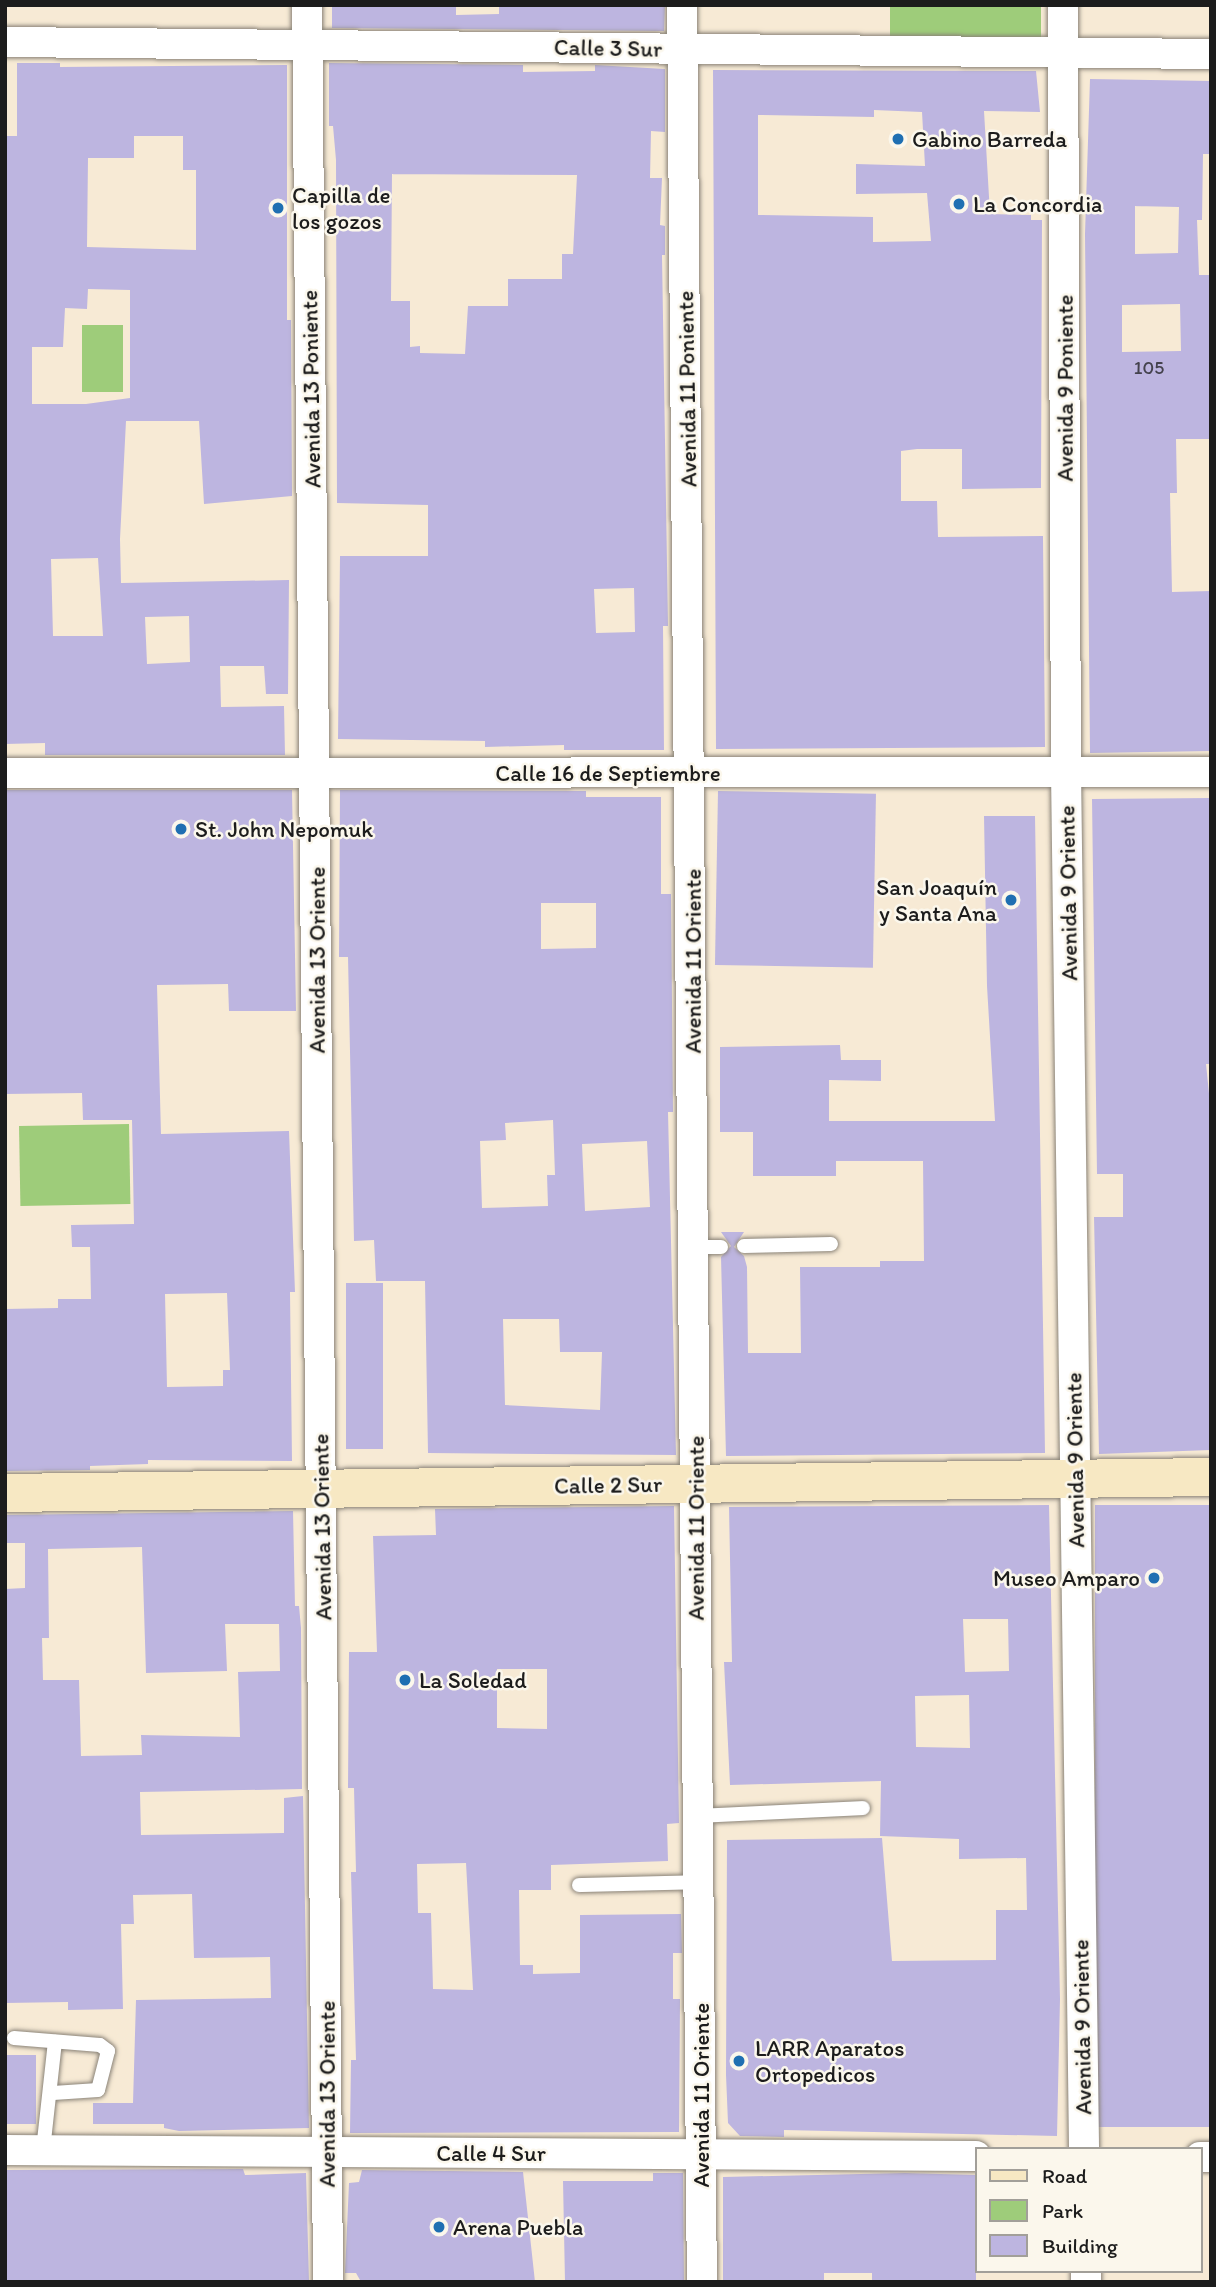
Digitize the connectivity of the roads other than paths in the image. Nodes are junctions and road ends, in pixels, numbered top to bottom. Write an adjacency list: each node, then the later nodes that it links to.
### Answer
1 (307, 5): 5 (street, Avenida 13 Poniente)
2 (682, 5): 6 (street, Avenida 11 Poniente)
3 (1063, 5): 7 (street, Avenida 9 Poniente)
4 (5, 42): 5 (street, Calle 3 Sur)
5 (308, 45): 6 (street, Calle 3 Sur); 10 (street, Avenida 13 Poniente)
6 (683, 49): 7 (street, Calle 3 Sur); 13 (street, Avenida 11 Poniente)
7 (1064, 53): 8 (street, Calle 3 Sur); 9 (street, Avenida 9 Poniente)
8 (1211, 54)
9 (1066, 771): 11 (street, Calle 16 de Septiembre); 13 (street, Calle 16 de Septiembre); 16 (street, Avenida 9 Oriente)
10 (316, 772): 12 (street, Calle 16 de Septiembre); 13 (street, Calle 16 de Septiembre); 19 (street, Avenida 13 Oriente)
11 (1211, 772)
12 (5, 773)
13 (692, 774): 18 (street, Avenida 11 Oriente)
14 (831, 1244): 15 (lane)
15 (744, 1246)
16 (1075, 1476): 17 (street, Calle 2 Sur); 18 (street, Calle 2 Sur); 28 (street, Avenida 9 Oriente)
17 (1211, 1477)
18 (696, 1483): 19 (street, Calle 2 Sur); 22 (street, Avenida 11 Oriente)
19 (322, 1488): 20 (street, Calle 2 Sur); 31 (street, Avenida 13 Oriente)
20 (5, 1493)
21 (863, 1808): 22 (lane)
22 (699, 1816): 23 (street, Avenida 11 Oriente)
23 (699, 1882): 24 (lane); 32 (street, Avenida 11 Oriente)
24 (579, 1885)
25 (14, 2038): 26 (lane)
26 (55, 2042): 27 (lane); 27 (lane)
27 (52, 2093): 30 (lane)
28 (1084, 2147)
29 (5, 2150): 30 (street, Calle 4 Sur)
30 (43, 2150): 31 (street, Calle 4 Sur)
31 (327, 2152): 32 (street, Calle 4 Sur); 34 (street, Avenida 13 Oriente)
32 (701, 2155): 33 (street, Calle 4 Sur); 35 (street, Avenida 11 Oriente)
33 (974, 2156)
34 (328, 2282)
35 (702, 2282)

